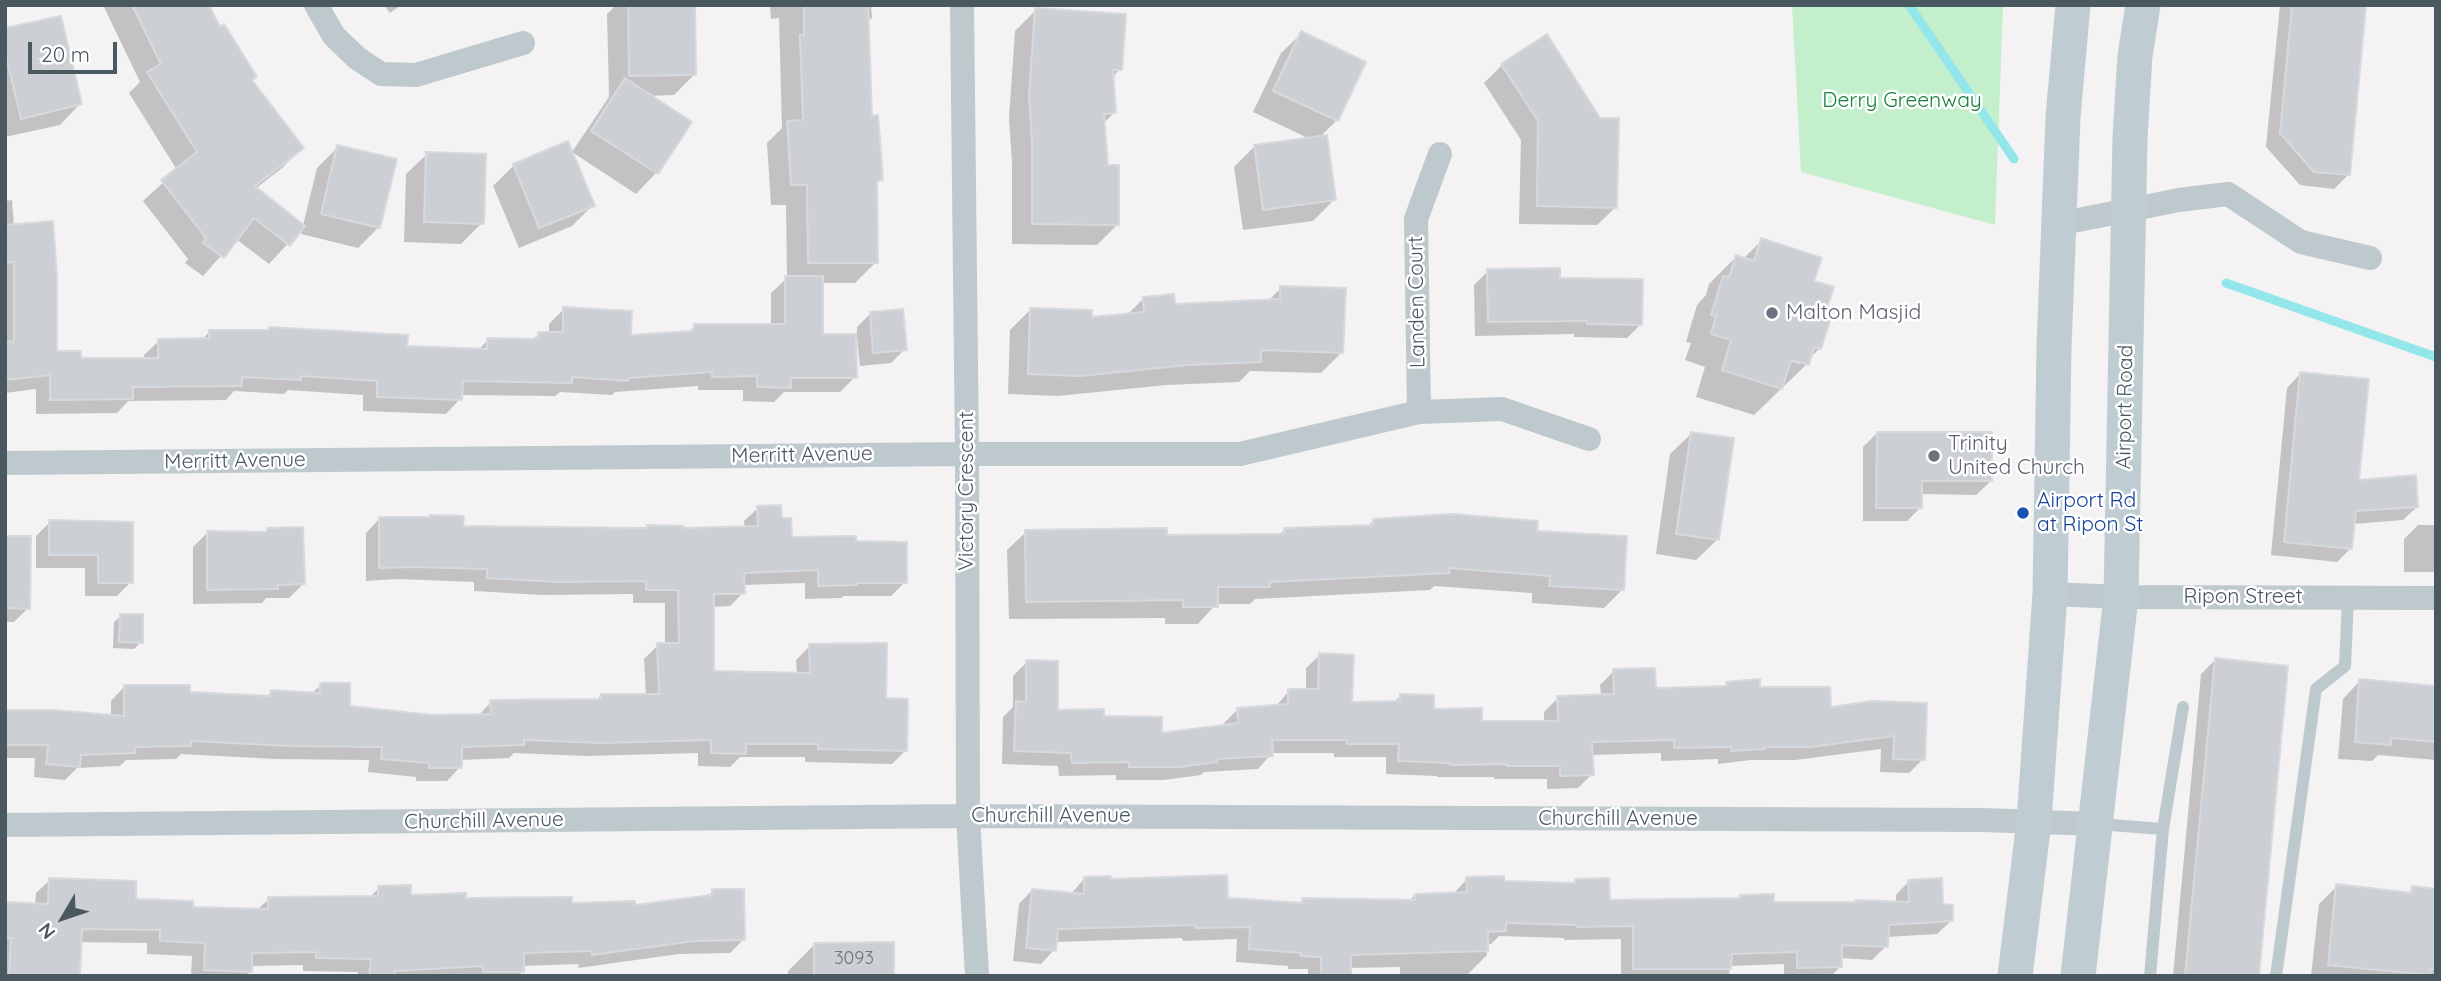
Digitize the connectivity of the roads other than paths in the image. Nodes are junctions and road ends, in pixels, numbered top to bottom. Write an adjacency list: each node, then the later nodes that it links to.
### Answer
1 (316, 5): 5 (street)
2 (962, 5): 12 (street, Victory Crescent)
3 (2073, 5): 8 (main road)
4 (2143, 5): 7 (main road, Airport Road)
5 (523, 43)
6 (1440, 154): 10 (street, Landen Court)
7 (2129, 210): 8 (street); 9 (street); 15 (main road, Airport Road)
8 (2058, 224): 14 (main road)
9 (2370, 258)
10 (1419, 412): 11 (street, Merritt Avenue); 12 (street, Merritt Avenue)
11 (1588, 439)
12 (967, 454): 13 (street, Merritt Avenue); 19 (street, Victory Crescent)
13 (5, 463)
14 (2050, 594): 15 (street, Ripon Street); 20 (main road)
15 (2121, 597): 16 (street, Ripon Street); 21 (main road, Airport Road)
16 (2348, 598): 17 (street, Ripon Street); 28 (lane)
17 (2436, 598)
18 (2183, 707): 23 (lane)
19 (968, 816): 20 (street, Churchill Avenue); 22 (street, Churchill Avenue); 24 (street, Victory Crescent)
20 (2034, 821): 21 (street, Churchill Avenue); 25 (main road)
21 (2097, 824): 23 (lane); 26 (main road, Airport Road)
22 (5, 825)
23 (2163, 829): 27 (lane)
24 (977, 976)
25 (2015, 976)
26 (2078, 976)
27 (2150, 976)
28 (2276, 976)

